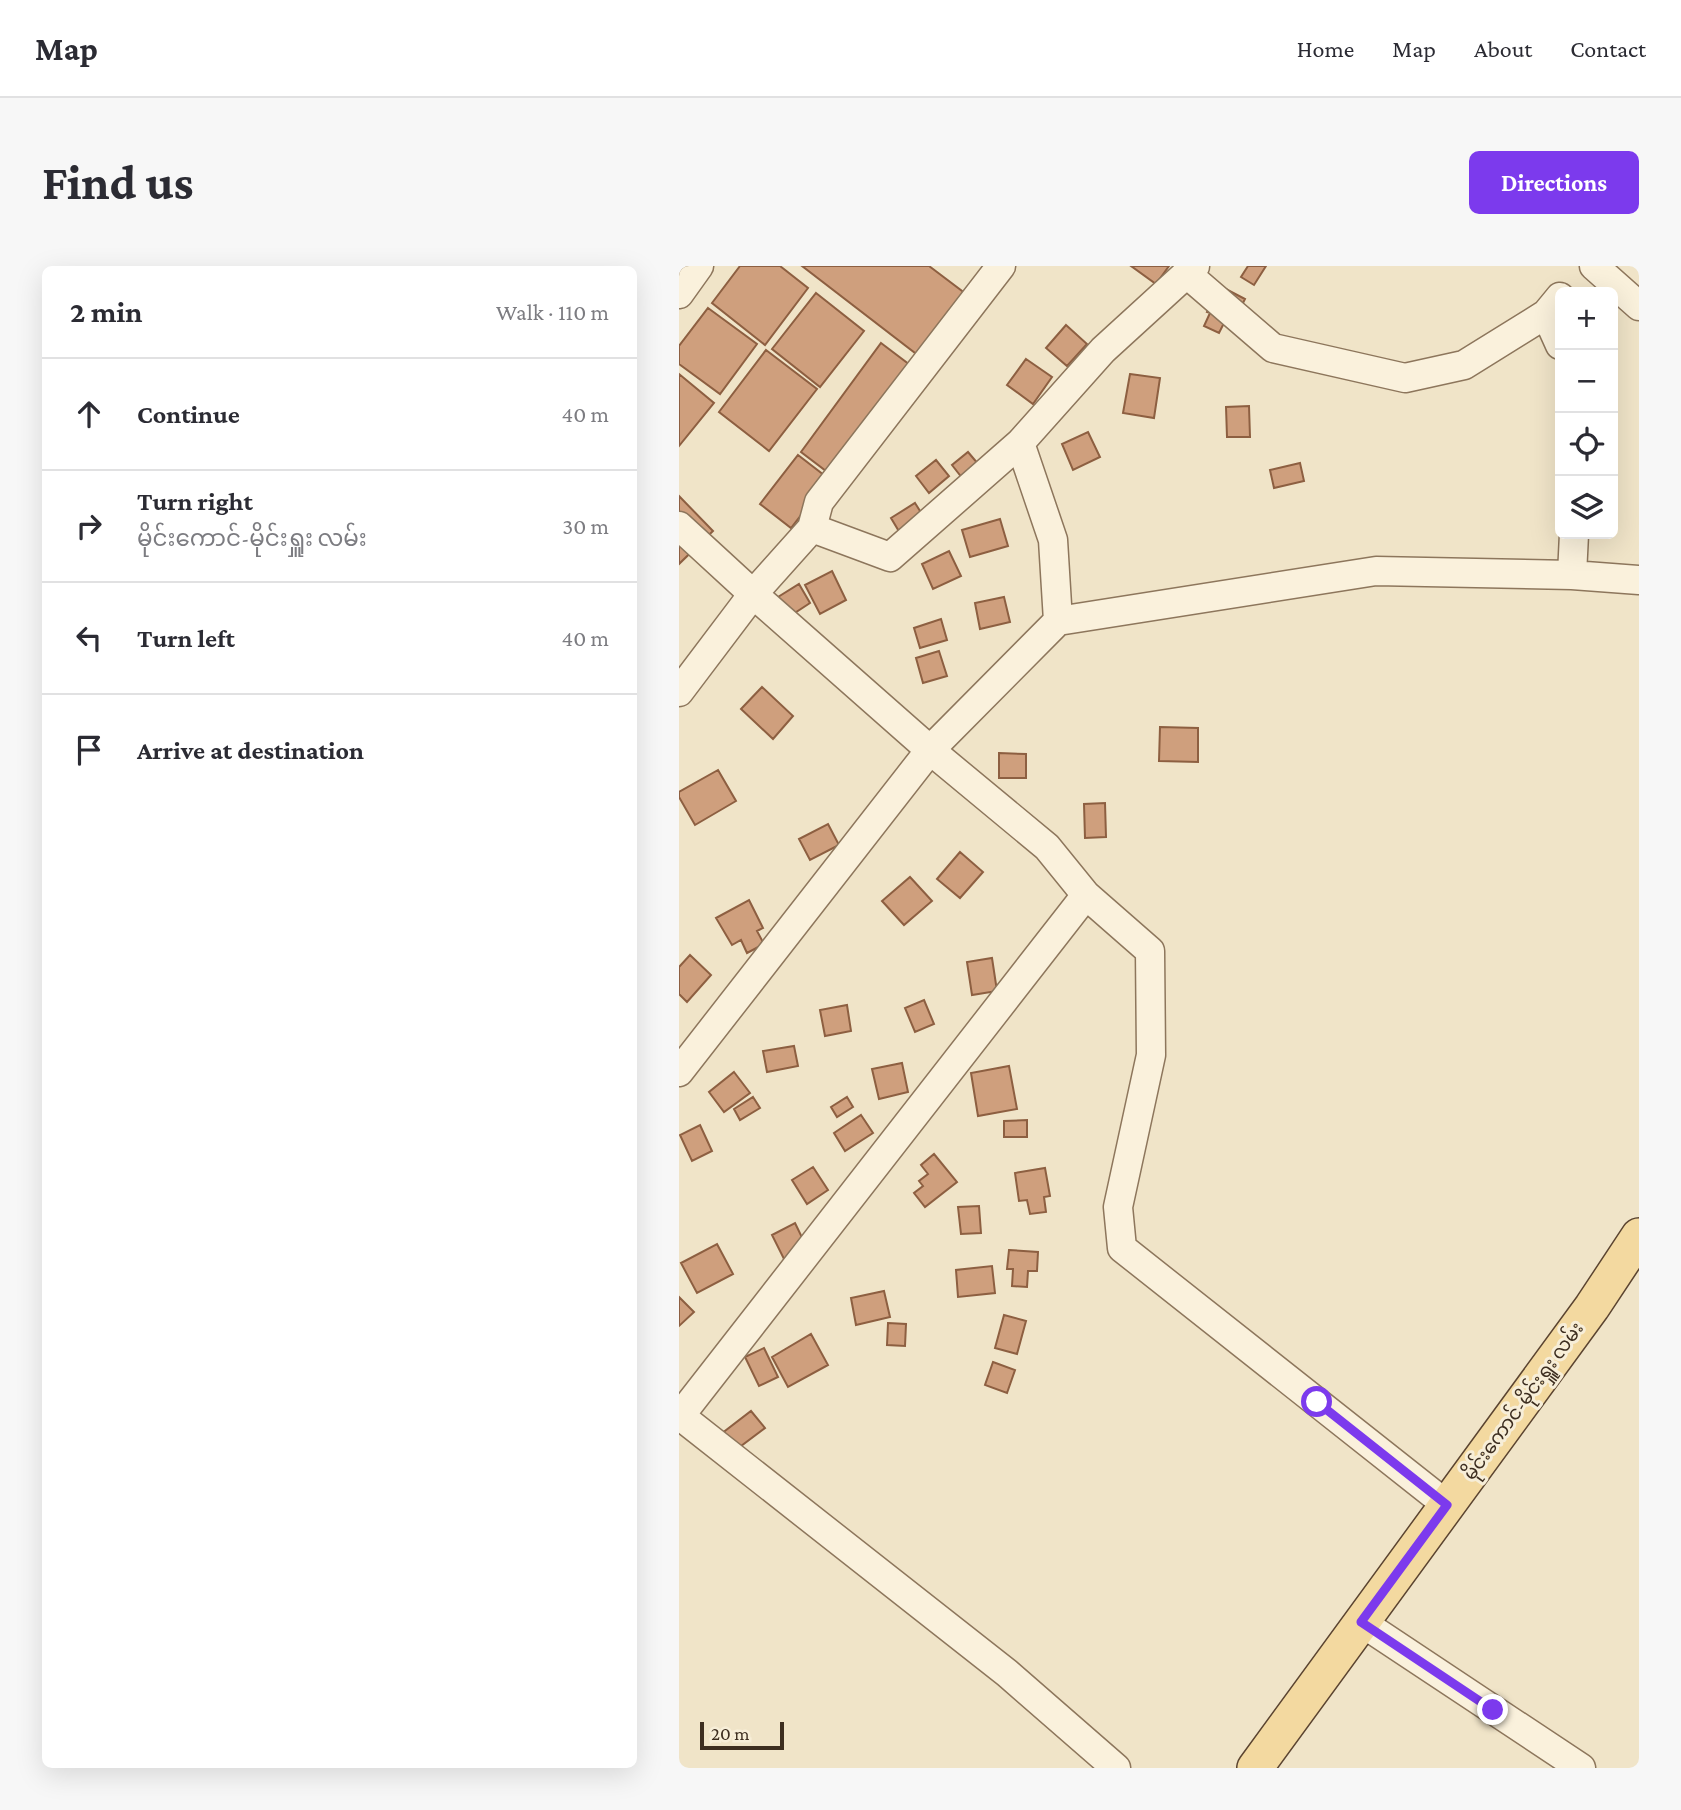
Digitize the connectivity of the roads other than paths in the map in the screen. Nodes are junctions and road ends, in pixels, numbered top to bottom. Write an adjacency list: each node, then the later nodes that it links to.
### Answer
1 (699, 266): 7 (street)
2 (1001, 266): 12 (street)
3 (1587, 266): 6 (street)
4 (1594, 266): 9 (street)
5 (1191, 270): 8 (street); 10 (street)
6 (1568, 287)
7 (679, 294)
8 (1553, 305)
9 (1639, 306)
10 (1020, 443): 12 (street); 17 (street)
11 (679, 526): 16 (street)
12 (811, 528): 16 (street)
13 (1574, 539): 14 (street)
14 (1572, 575): 15 (street); 17 (street)
15 (1639, 580)
16 (753, 594): 18 (street); 19 (street)
17 (1058, 621): 19 (street)
18 (679, 692)
19 (930, 750): 20 (street); 21 (street)
20 (1086, 895): 23 (street); 24 (street)
21 (679, 1072)
22 (1639, 1236): 24 (main road, မိုင်းကောင်-မိုင်းရှူး လမ်း)
23 (680, 1415): 26 (street)
24 (1447, 1505): 25 (main road, မိုင်းကောင်-မိုင်းရှူး လမ်း)
25 (1361, 1622): 27 (main road, မိုင်းကောင်-မိုင်းရှူး လမ်း); 28 (street)
26 (1116, 1768)
27 (1255, 1768)
28 (1581, 1768)

